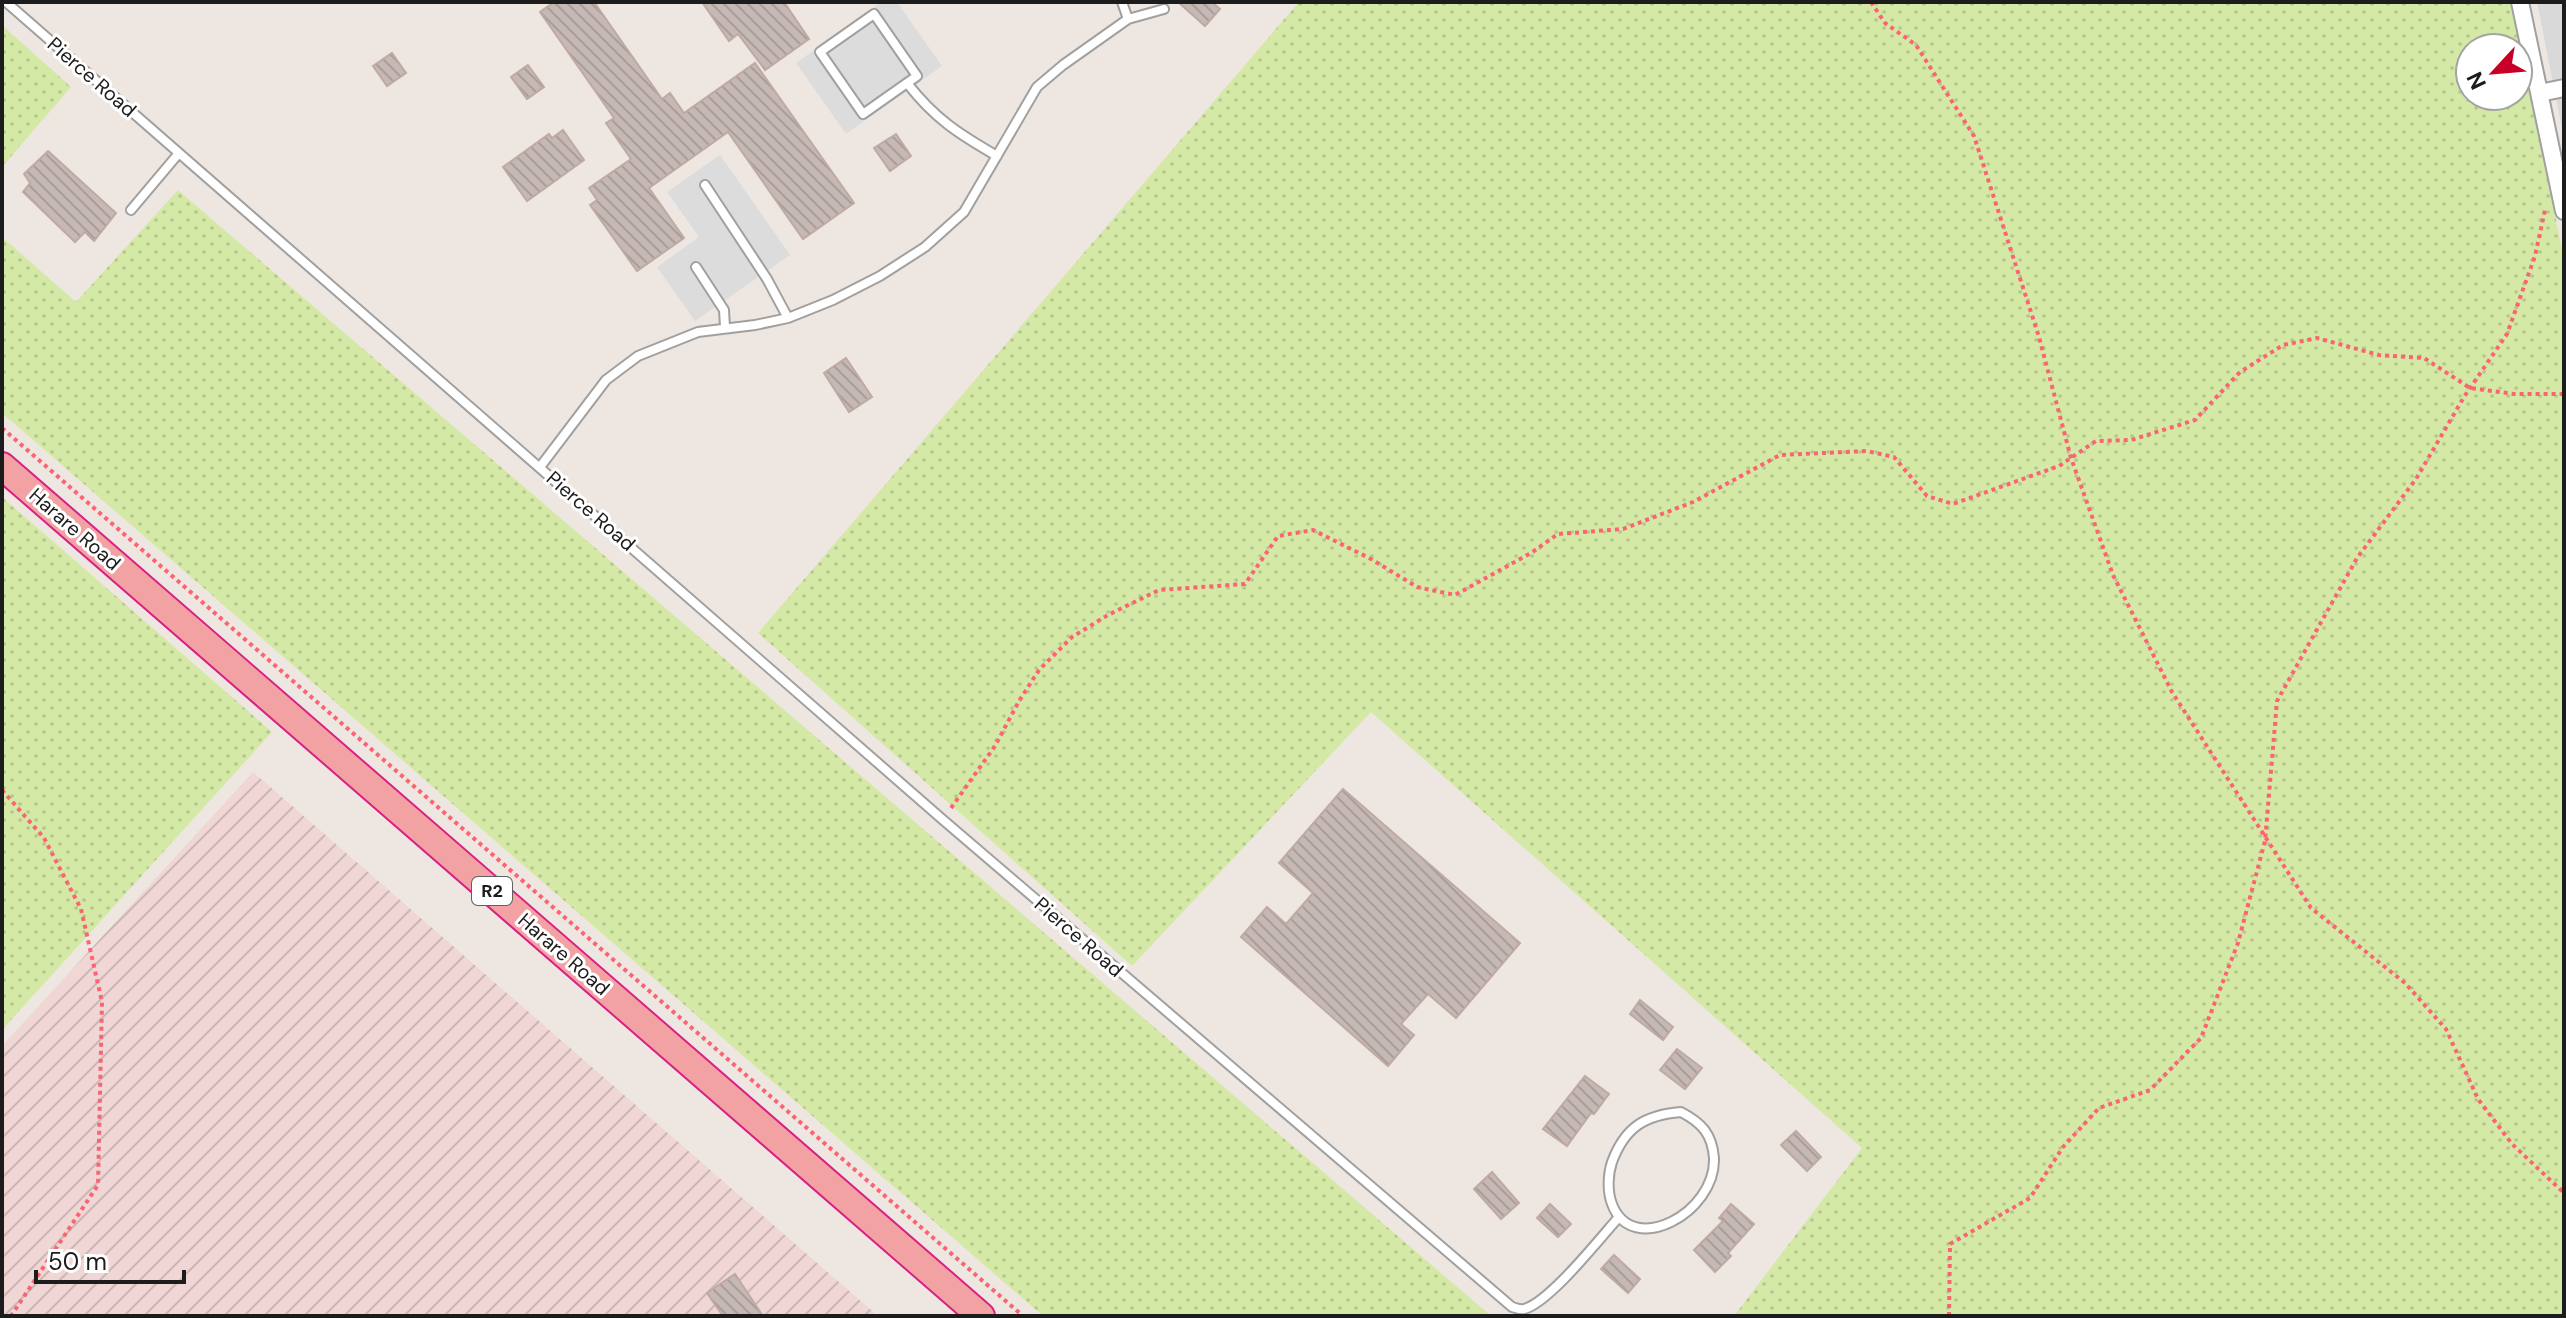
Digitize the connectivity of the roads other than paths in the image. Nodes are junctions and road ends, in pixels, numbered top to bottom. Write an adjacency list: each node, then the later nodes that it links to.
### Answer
1 (6, 2): 9 (lane, Pierce Road)
2 (1122, 2): 5 (lane)
3 (2520, 2): 8 (street)
4 (1164, 9): 5 (lane, Pierce Road)
5 (1128, 19): 10 (lane, Pierce Road)
6 (907, 83): 6 (lane); 10 (lane)
7 (2564, 88): 8 (street)
8 (2540, 93): 13 (street)
9 (179, 153): 12 (lane); 18 (lane, Pierce Road)
10 (997, 156): 15 (lane, Pierce Road)
11 (705, 185): 15 (lane)
12 (131, 210)
13 (2564, 211)
14 (696, 267): 16 (lane)
15 (788, 318): 16 (lane, Pierce Road)
16 (725, 327): 18 (lane, Pierce Road)
17 (2, 466): 21 (highway, Harare Road / R2)
18 (540, 467): 20 (lane, Pierce Road)
19 (1619, 1217): 19 (lane); 20 (lane, Pierce Road)
20 (1524, 1313)
21 (981, 1316)

